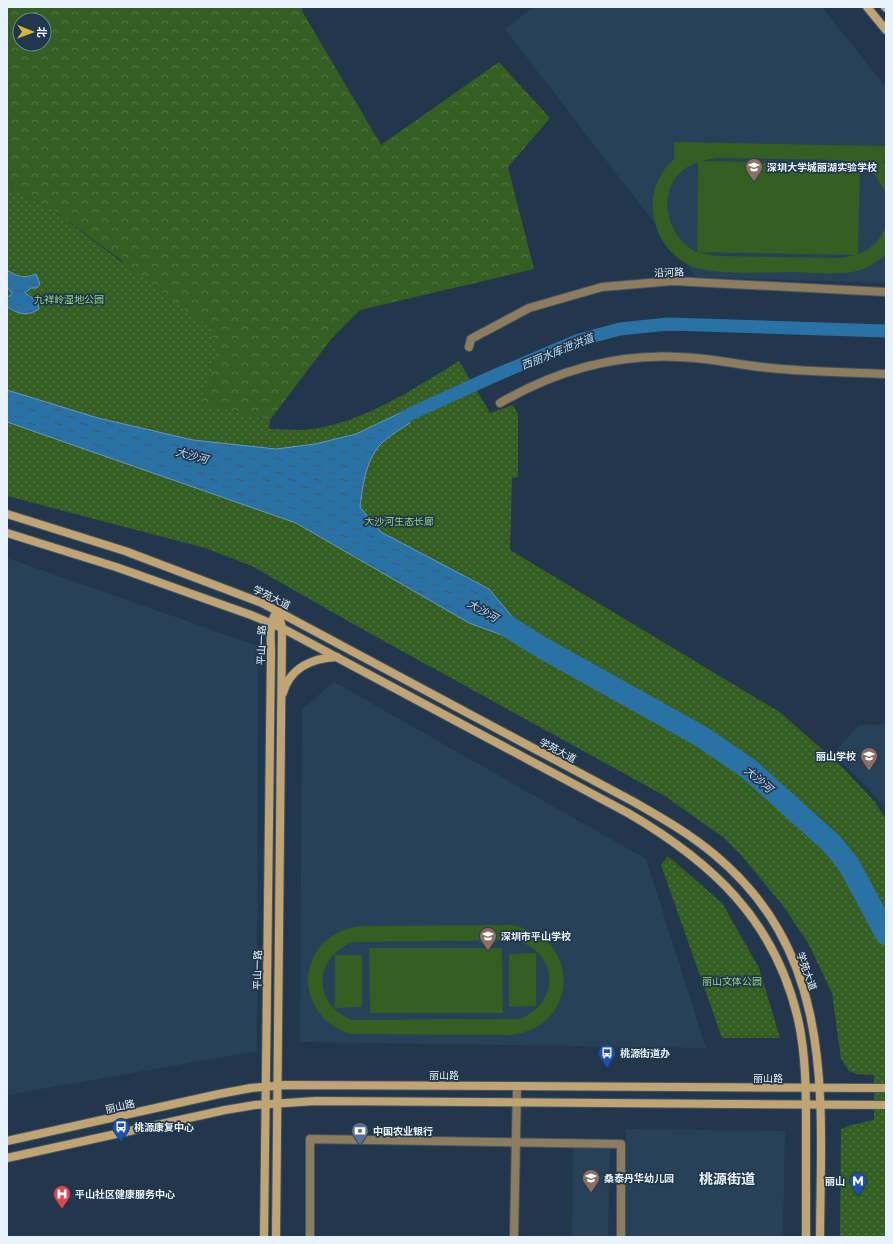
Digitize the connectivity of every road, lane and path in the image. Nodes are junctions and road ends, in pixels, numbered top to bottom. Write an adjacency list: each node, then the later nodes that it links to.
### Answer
1 (867, 7): 2 (street)
2 (886, 30)
3 (886, 292): 4 (street, 沿河路)
4 (469, 347)
5 (886, 374): 6 (street)
6 (500, 403)
7 (7, 514): 9 (street, 学苑大道)
8 (7, 533): 10 (street)
9 (278, 611): 10 (street, 平山一路); 11 (street, 平山一路); 18 (street, 学苑大道)
10 (271, 623): 11 (street); 16 (street, 平山一路)
11 (282, 628): 12 (street); 13 (street, 平山一路)
12 (338, 657): 13 (street); 17 (street)
13 (281, 702): 14 (street, 平山一路)
14 (277, 1086): 15 (street, 丽山路); 16 (street, 丽山路); 21 (street, 平山一路)
15 (517, 1086): 17 (street, 丽山路); 20 (street)
16 (266, 1087): 22 (street, 平山一路); 26 (street, 丽山路)
17 (806, 1088): 18 (street, 丽山路); 23 (street)
18 (820, 1088): 19 (street, 丽山路); 24 (street, 学苑大道)
19 (886, 1088)
20 (517, 1102): 21 (street); 23 (street); 27 (street)
21 (277, 1103): 22 (street); 30 (street, 平山一路)
22 (266, 1104): 28 (street); 29 (street, 平山一路)
23 (806, 1104): 24 (street); 34 (street)
24 (820, 1104): 25 (street); 35 (street, 学苑大道)
25 (886, 1104)
26 (7, 1142)
27 (516, 1142): 31 (street); 32 (street); 33 (street)
28 (7, 1158)
29 (264, 1237)
30 (276, 1237)
31 (310, 1237)
32 (514, 1237)
33 (621, 1237)
34 (806, 1237)
35 (820, 1237)

